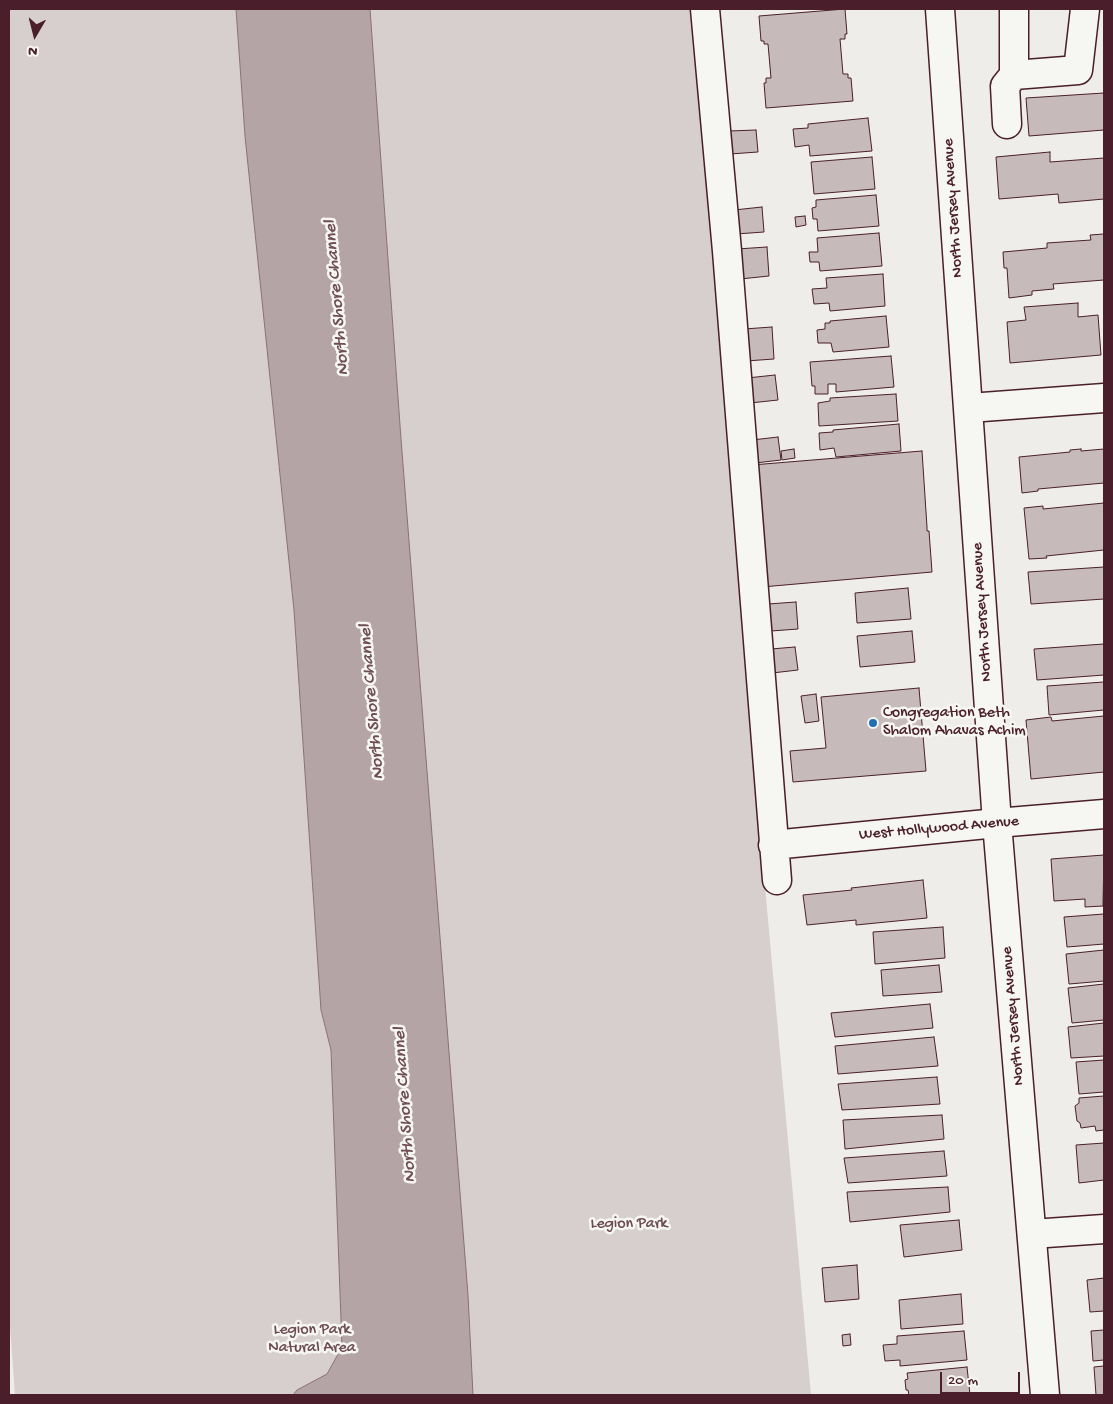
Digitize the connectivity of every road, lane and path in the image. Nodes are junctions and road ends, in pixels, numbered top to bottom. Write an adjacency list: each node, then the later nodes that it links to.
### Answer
1 (705, 9): 11 (main road)
2 (940, 9): 8 (main road, North Jersey Avenue)
3 (1014, 9): 5 (main road)
4 (1085, 9): 5 (main road)
5 (1014, 75): 6 (main road)
6 (1007, 124)
7 (1104, 398): 8 (main road)
8 (969, 408): 10 (main road, North Jersey Avenue)
9 (1104, 814): 10 (main road, West Hollywood Avenue)
10 (997, 822): 11 (main road, West Hollywood Avenue); 14 (main road, North Jersey Avenue)
11 (773, 845): 12 (main road)
12 (776, 880)
13 (1104, 1228): 14 (main road)
14 (1032, 1234): 15 (main road, North Jersey Avenue)
15 (1045, 1395)

